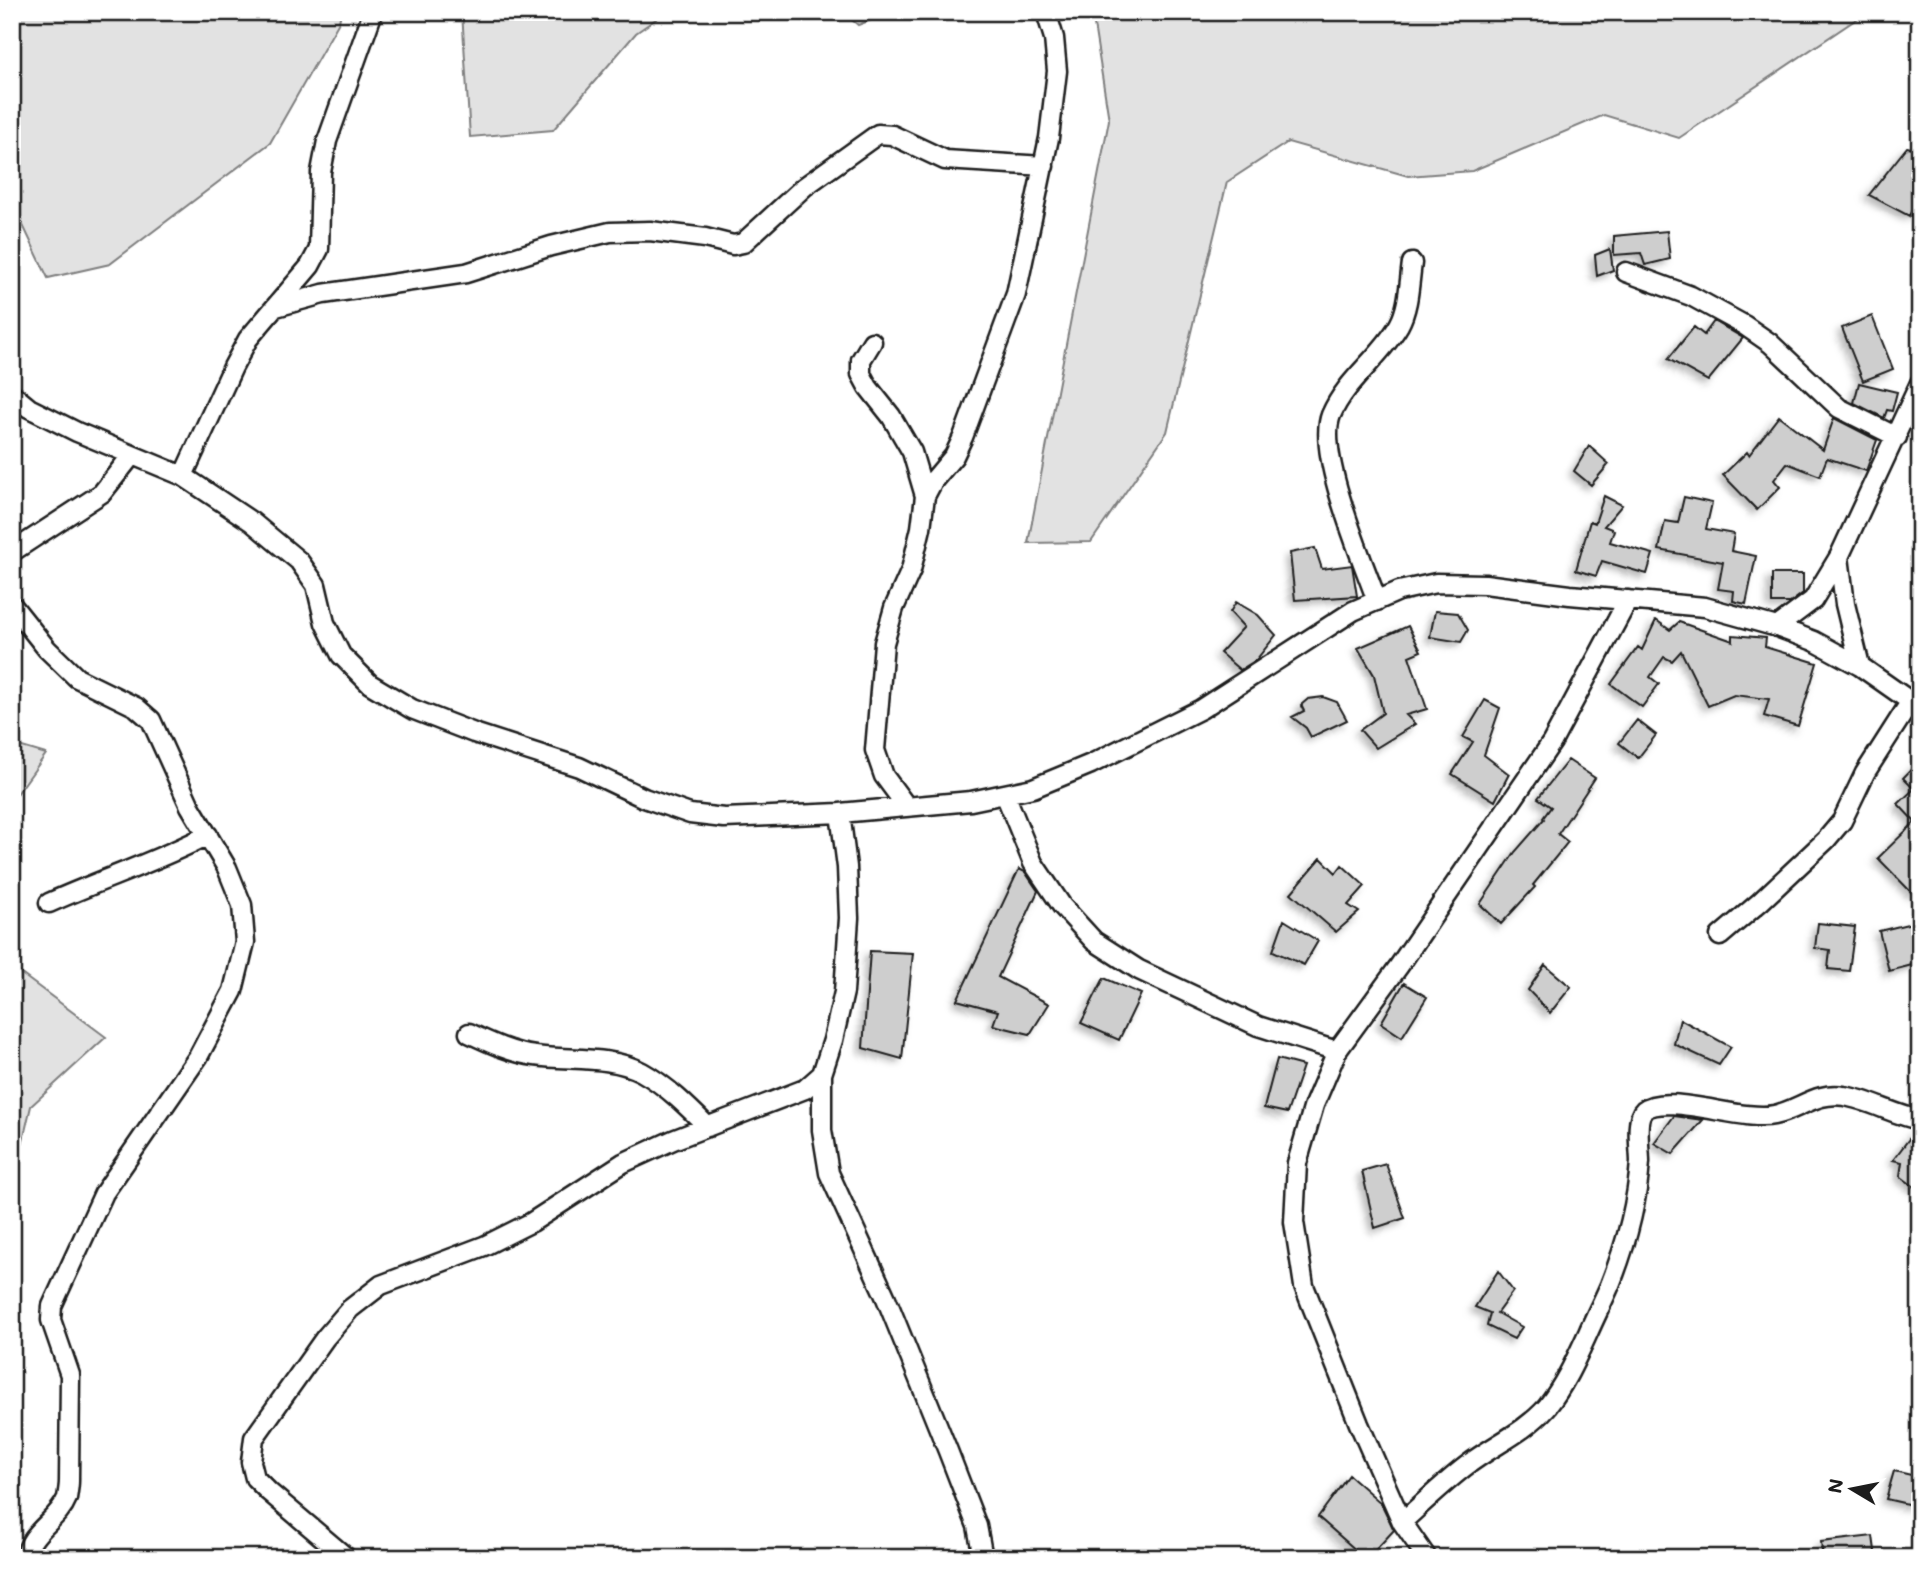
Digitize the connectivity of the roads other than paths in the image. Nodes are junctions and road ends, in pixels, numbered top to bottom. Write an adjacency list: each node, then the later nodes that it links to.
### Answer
1 (373, 12): 6 (street)
2 (1046, 12): 3 (street)
3 (1044, 166): 6 (street); 13 (street)
4 (1412, 263): 17 (street)
5 (1626, 272): 10 (street)
6 (276, 307): 12 (street)
7 (872, 342): 13 (street)
8 (1920, 384): 10 (street)
9 (12, 394): 11 (street)
10 (1896, 437): 15 (street)
11 (132, 455): 12 (street); 14 (street)
12 (183, 476): 24 (street)
13 (925, 496): 23 (street)
14 (12, 552)
15 (1839, 557): 19 (street); 20 (street)
16 (1628, 600): 17 (street); 19 (street); 29 (street)
17 (1377, 601): 22 (street)
18 (12, 605): 25 (street)
19 (1776, 627): 20 (street)
20 (1860, 666): 21 (street)
21 (1917, 701): 27 (street)
22 (1005, 794): 23 (street); 29 (street)
23 (907, 807): 24 (street)
24 (840, 813): 30 (street)
25 (208, 835): 26 (street); 34 (street)
26 (49, 903)
27 (1720, 936)
28 (469, 1033): 32 (street)
29 (1337, 1051): 33 (street)
30 (822, 1074): 32 (street); 36 (street)
31 (1920, 1120): 33 (street)
32 (708, 1127): 35 (street)
33 (1402, 1522): 37 (street)
34 (26, 1558)
35 (347, 1558)
36 (983, 1558)
37 (1427, 1558)

